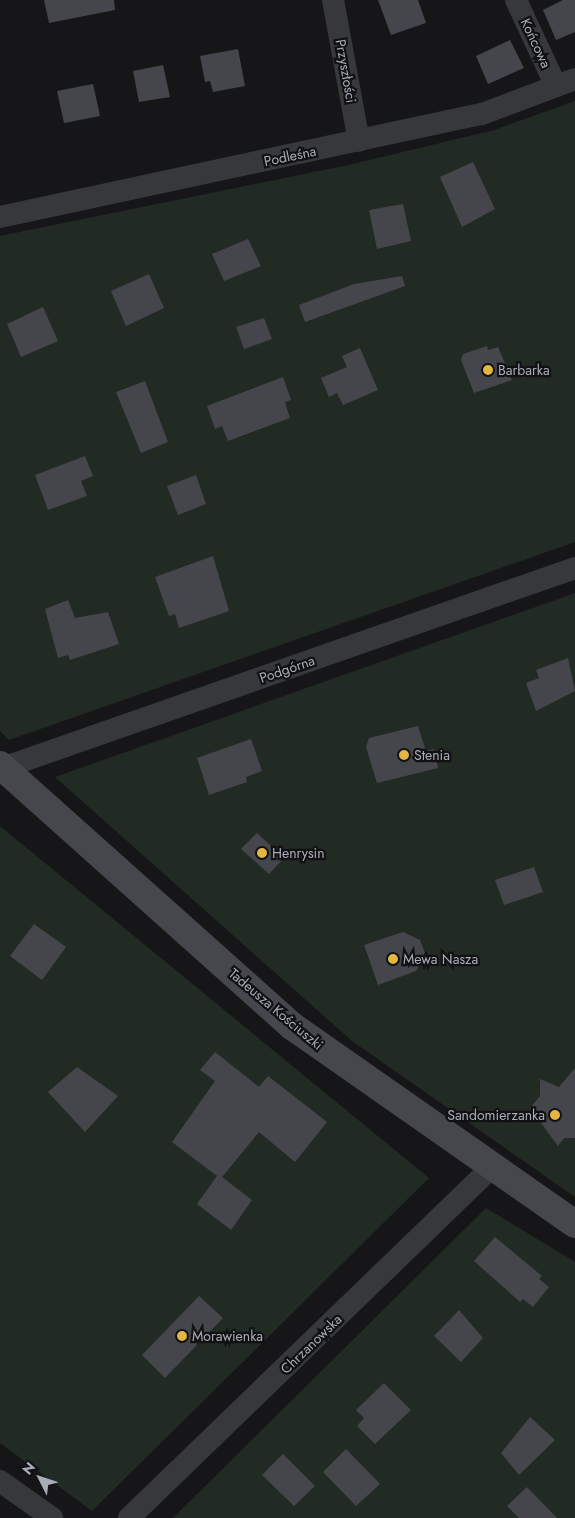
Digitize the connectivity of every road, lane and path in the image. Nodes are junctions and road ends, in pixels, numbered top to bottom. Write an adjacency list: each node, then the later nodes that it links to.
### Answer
1 (333, 0): 4 (street, Przyszłości)
2 (516, 0): 3 (street, Końcowa)
3 (566, 82): 4 (street, Podleśna)
4 (359, 141): 5 (street, Podleśna)
5 (0, 217)
6 (575, 568): 7 (street, Podgórna)
7 (1, 768): 8 (street, Tadeusza Kościuszki)
8 (492, 1168): 9 (street, Tadeusza Kościuszki); 12 (street, Chrzanowska)
9 (575, 1224)
10 (0, 1481): 11 (street)
11 (52, 1518)
12 (129, 1518)

